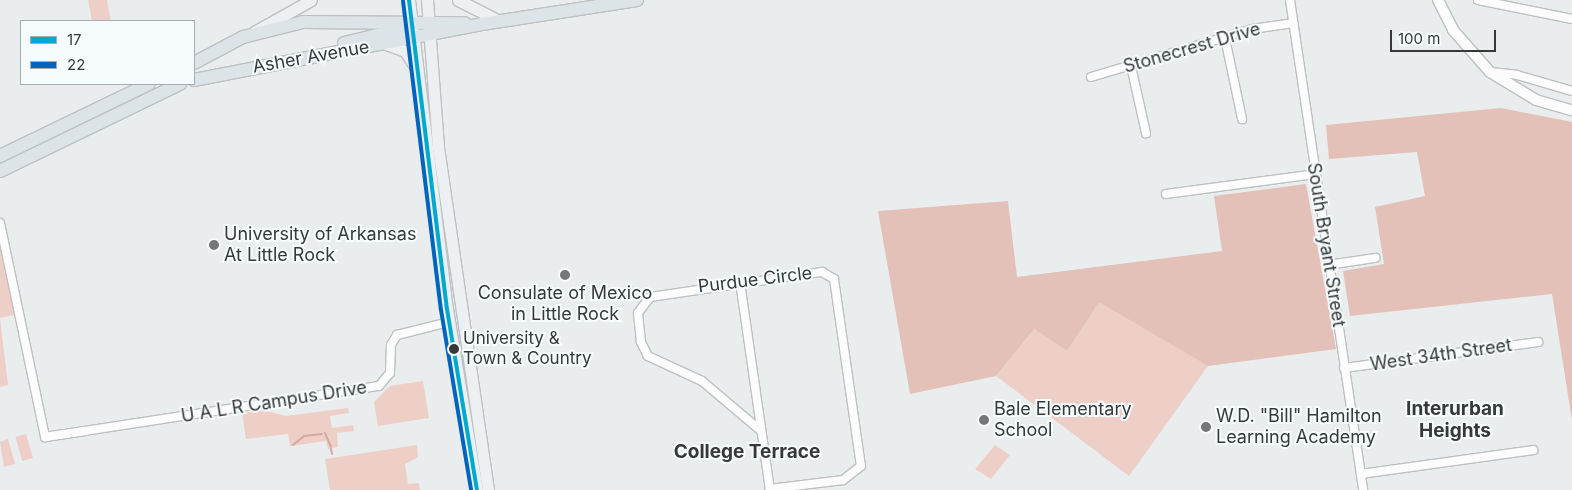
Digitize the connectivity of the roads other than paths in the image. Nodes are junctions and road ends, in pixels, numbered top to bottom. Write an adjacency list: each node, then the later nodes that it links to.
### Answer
1 (311, 0): 16 (main road)
2 (409, 0): 14 (main road)
3 (427, 0): 11 (main road)
4 (458, 0): 10 (main road)
5 (637, 0): 10 (main road)
6 (1290, 0): 12 (street, South Bryant Street)
7 (1438, 0): 23 (street)
8 (1478, 0): 9 (street)
9 (1572, 19)
10 (499, 21): 13 (main road)
11 (428, 22): 13 (main road); 14 (main road); 15 (main road)
12 (1294, 23): 17 (street, Stonecrest Drive); 34 (street, South Bryant Street)
13 (482, 24): 15 (main road, Asher Avenue)
14 (412, 30): 15 (main road, Asher Avenue); 16 (main road, Asher Avenue); 18 (main road, Asher Avenue); 19 (main road); 22 (main road)
15 (428, 36): 48 (main road)
16 (243, 37): 20 (main road, Asher Avenue)
17 (1226, 38): 21 (street, Stonecrest Drive); 30 (street)
18 (386, 44): 19 (main road, Asher Avenue); 22 (main road)
19 (299, 58): 25 (main road, Asher Avenue)
20 (195, 62)
21 (1131, 66): 24 (street, Stonecrest Drive); 31 (street)
22 (418, 72): 40 (main road)
23 (1490, 72): 28 (street); 29 (street)
24 (1091, 77)
25 (195, 80)
26 (147, 85): 32 (main road)
27 (178, 85): 33 (main road)
28 (1572, 91)
29 (1572, 110)
30 (1242, 119)
31 (1146, 133)
32 (0, 156)
33 (0, 171)
34 (1315, 174): 35 (street); 38 (street, South Bryant Street)
35 (1166, 194)
36 (0, 223): 40 (street, U A L R Campus Drive)
37 (1375, 258): 38 (street)
38 (1328, 265): 42 (street, South Bryant Street)
39 (740, 282): 43 (street); 43 (street, Purdue Circle); 46 (street, Purdue Circle)
40 (449, 322): 47 (main road)
41 (1538, 342): 42 (street, West 34th Street)
42 (1344, 368): 45 (street, South Bryant Street)
43 (760, 430): 46 (street)
44 (1533, 450): 45 (street)
45 (1361, 474): 49 (street, South Bryant Street)
46 (770, 489)
47 (477, 490)
48 (488, 490)
49 (1363, 490)

